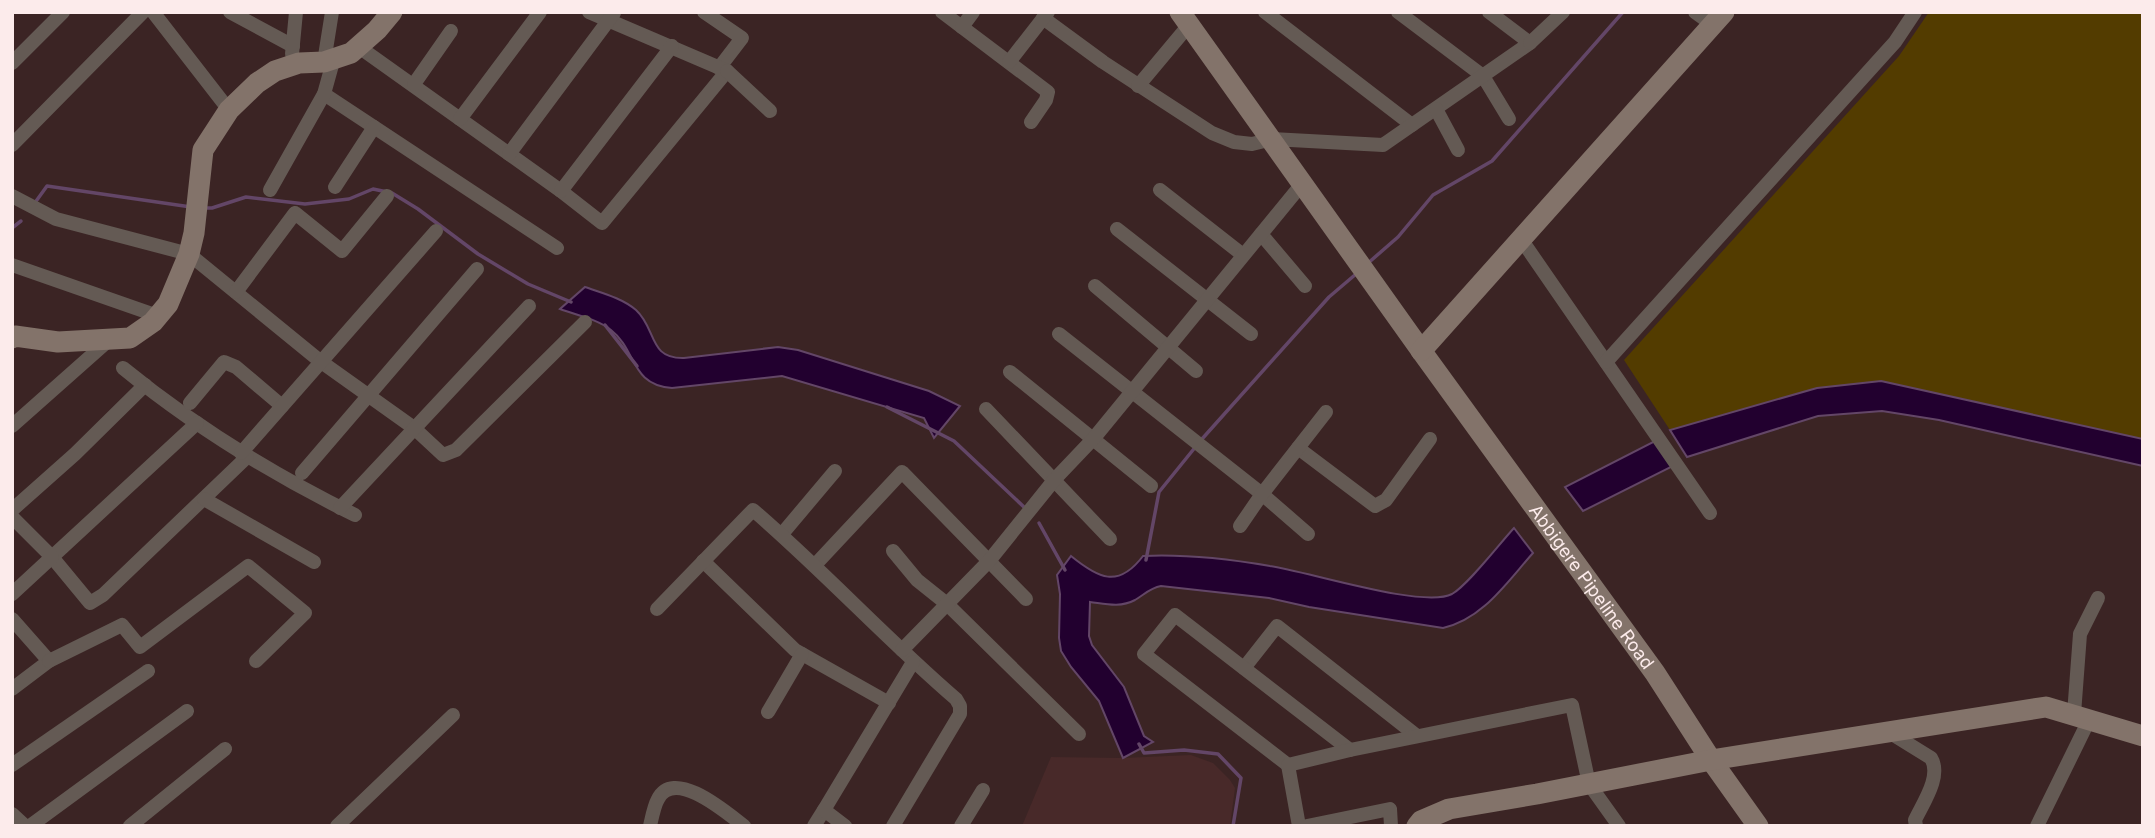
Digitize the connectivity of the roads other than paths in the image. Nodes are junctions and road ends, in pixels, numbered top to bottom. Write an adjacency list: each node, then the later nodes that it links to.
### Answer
1 (63, 12): 31 (street)
2 (143, 12): 46 (street)
3 (153, 12): 38 (street)
4 (230, 12): 28 (street)
5 (296, 12): 28 (street)
6 (332, 12): 29 (street)
7 (392, 12): 26 (street)
8 (540, 12): 40 (street)
9 (589, 12): 20 (street)
10 (704, 12): 32 (street)
11 (942, 12): 23 (street)
12 (973, 12): 23 (street)
13 (1265, 12): 43 (street)
14 (1398, 12): 33 (street)
15 (1489, 12): 25 (street)
16 (1563, 12): 25 (street)
17 (1695, 12): 22 (street)
18 (1914, 12): 79 (street)
19 (1045, 15): 30 (street); 35 (street)
20 (612, 16): 27 (street); 48 (street)
21 (1184, 16): 35 (street); 45 (street, Abbigere Pipeline Road)
22 (1718, 19): 59 (street)
23 (962, 27): 30 (street)
24 (451, 31): 34 (street)
25 (1531, 43): 33 (street)
26 (359, 47): 29 (street); 34 (street)
27 (671, 47): 32 (street); 53 (street)
28 (292, 56): 29 (street); 38 (street)
29 (329, 60): 36 (street)
30 (1009, 62): 42 (street)
31 (12, 63)
32 (723, 69): 39 (street); 53 (street)
33 (1483, 76): 37 (street); 41 (street)
34 (414, 84): 40 (street)
35 (1138, 86): 45 (street)
36 (324, 94): 44 (street); 51 (street)
37 (1436, 109): 43 (street); 47 (street)
38 (229, 110): 61 (street)
39 (770, 111)
40 (460, 119): 48 (street)
41 (1509, 119)
42 (1031, 122)
43 (1412, 125): 45 (street)
44 (374, 127): 50 (street); 60 (street)
45 (1272, 139): 49 (street, Abbigere Pipeline Road)
46 (12, 145)
47 (1458, 150)
48 (509, 154): 53 (street)
49 (1302, 184): 58 (street); 77 (street, Abbigere Pipeline Road)
50 (335, 187)
51 (270, 190)
52 (1160, 190): 62 (street)
53 (561, 191)
54 (12, 196): 61 (street)
55 (387, 196): 67 (street)
56 (1117, 229): 68 (street)
57 (436, 231): 78 (street)
58 (1261, 234): 62 (street); 66 (street)
59 (1521, 239): 77 (street); 79 (street)
60 (557, 248)
61 (189, 254): 67 (street); 70 (street)
62 (1243, 256): 68 (street)
63 (12, 265): 70 (street)
64 (477, 269): 85 (street)
65 (1095, 286): 76 (street)
66 (1305, 286)
67 (236, 292): 78 (street)
68 (1207, 299): 73 (street); 76 (street)
69 (529, 306): 92 (street)
70 (158, 316): 75 (street)
71 (585, 322): 92 (street)
72 (1059, 334): 84 (street)
73 (1251, 334)
74 (12, 338): 75 (street)
75 (109, 340): 91 (street)
76 (1168, 346): 81 (street); 84 (street)
77 (1421, 351): 143 (street, Abbigere Pipeline Road)
78 (320, 361): 85 (street); 87 (street)
79 (1606, 362): 105 (street)
80 (124, 368): 83 (street)
81 (1196, 370)
82 (1010, 372): 93 (street)
83 (145, 385): 90 (street); 104 (street)
84 (1130, 392): 93 (street); 101 (street)
85 (369, 396): 92 (street); 98 (street)
86 (190, 403): 87 (street)
87 (282, 405): 96 (street)
88 (986, 409): 99 (street)
89 (1326, 412): 95 (street)
90 (197, 423): 96 (street); 113 (street)
91 (12, 426)
92 (414, 428): 103 (street)
93 (1094, 438): 99 (street); 100 (street)
94 (1430, 439): 95 (street)
95 (1298, 448): 101 (street)
96 (244, 455): 102 (street); 103 (street)
97 (835, 471): 109 (street)
98 (302, 473)
99 (1055, 479): 111 (street); 115 (street)
100 (1151, 485)
101 (1262, 494): 108 (street); 110 (street)
102 (204, 499): 113 (street); 116 (street)
103 (340, 508): 106 (street)
104 (12, 510)
105 (1710, 513)
106 (355, 515)
107 (12, 517): 113 (street)
108 (1240, 526)
109 (782, 534): 114 (street); 117 (street)
110 (1308, 534)
111 (1110, 539)
112 (893, 551): 121 (street)
113 (52, 557): 118 (street)
114 (703, 561): 122 (street); 125 (street)
115 (989, 561): 117 (street); 120 (street); 121 (street)
116 (314, 562)
117 (815, 565): 124 (street)
118 (12, 594)
119 (2098, 598): 136 (street)
120 (1026, 599)
121 (947, 604): 124 (street); 138 (street)
122 (657, 609)
123 (12, 619): 126 (street)
124 (902, 650): 128 (street)
125 (802, 654): 132 (street); 134 (street)
126 (49, 661): 127 (street); 131 (street)
127 (256, 661)
128 (914, 662): 132 (street); 158 (street)
129 (1244, 668): 139 (street); 142 (street); 145 (street)
130 (148, 671): 144 (street)
131 (12, 689)
132 (889, 703): 148 (street)
133 (187, 711): 151 (street)
134 (768, 712)
135 (453, 715): 153 (street)
136 (2082, 716): 137 (street); 140 (street); 167 (street)
137 (1889, 732): 143 (street); 166 (street)
138 (1079, 734)
139 (1417, 736): 142 (street); 146 (street)
140 (2143, 736)
141 (226, 749): 152 (street)
142 (1350, 750): 145 (street)
143 (1711, 760): 146 (street); 165 (street, Abbigere Pipeline Road)
144 (12, 765)
145 (1288, 765): 160 (street)
146 (1589, 784): 163 (street); 164 (street)
147 (983, 790): 159 (street)
148 (824, 810): 156 (street); 157 (street)
149 (12, 814): 150 (street)
150 (25, 826)
151 (30, 826)
152 (131, 826)
153 (337, 826)
154 (650, 826): 155 (street)
155 (744, 826)
156 (814, 826)
157 (845, 826)
158 (893, 826)
159 (961, 826)
160 (1299, 826)
161 (1307, 826): 162 (street)
162 (1391, 826)
163 (1418, 826)
164 (1619, 826)
165 (1758, 826)
166 (1916, 826)
167 (2037, 826)

